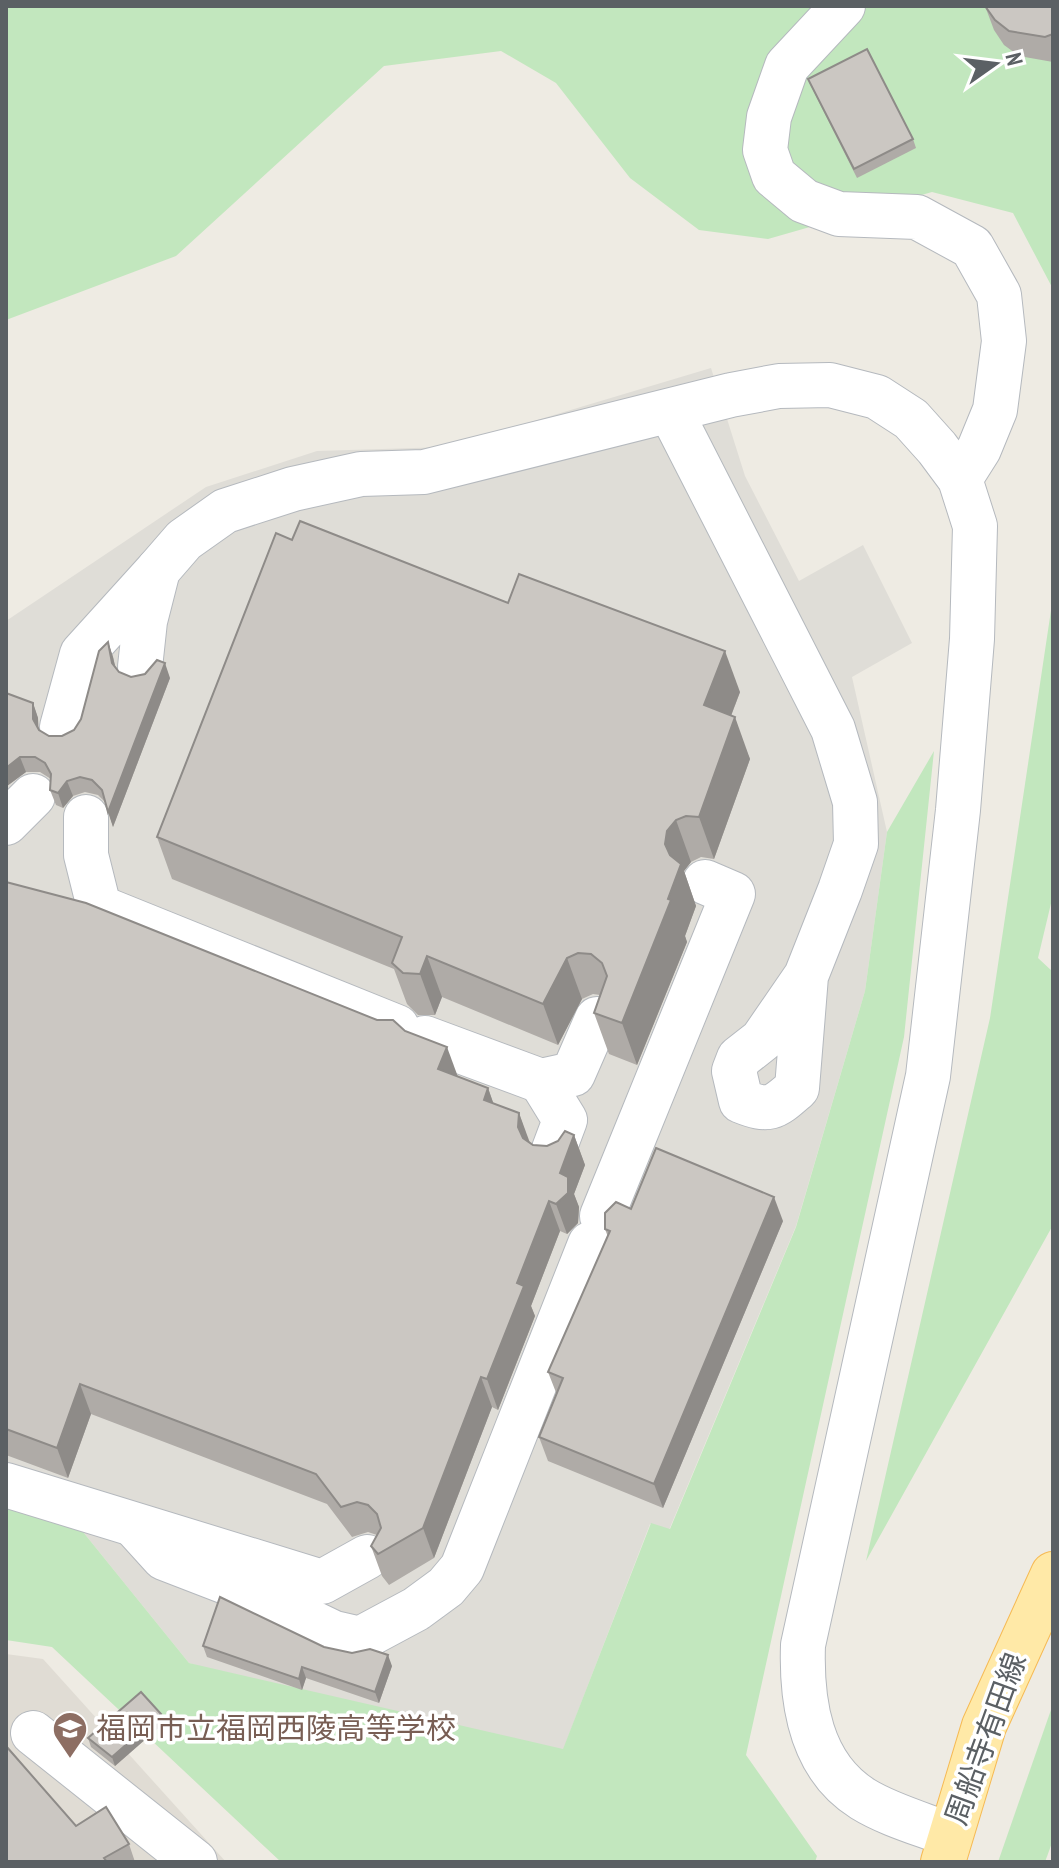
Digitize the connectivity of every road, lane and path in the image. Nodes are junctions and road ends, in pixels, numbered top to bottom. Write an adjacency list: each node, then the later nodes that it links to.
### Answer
1 (843, 6): 3 (lane)
2 (671, 412): 3 (lane); 4 (lane); 11 (lane)
3 (960, 479): 20 (lane)
4 (158, 570): 5 (lane); 6 (lane)
5 (140, 667)
6 (62, 727)
7 (86, 817): 10 (lane)
8 (705, 882): 16 (lane)
9 (48, 894): 10 (lane)
10 (122, 914): 13 (lane)
11 (806, 976)
12 (597, 1019): 13 (lane)
13 (541, 1081): 14 (lane)
14 (553, 1152)
15 (6, 1485): 16 (lane)
16 (135, 1526): 17 (lane)
17 (367, 1557)
18 (1053, 1574): 20 (main road, 周船寺有田線)
19 (33, 1733): 21 (lane)
20 (946, 1848)
21 (195, 1862)

